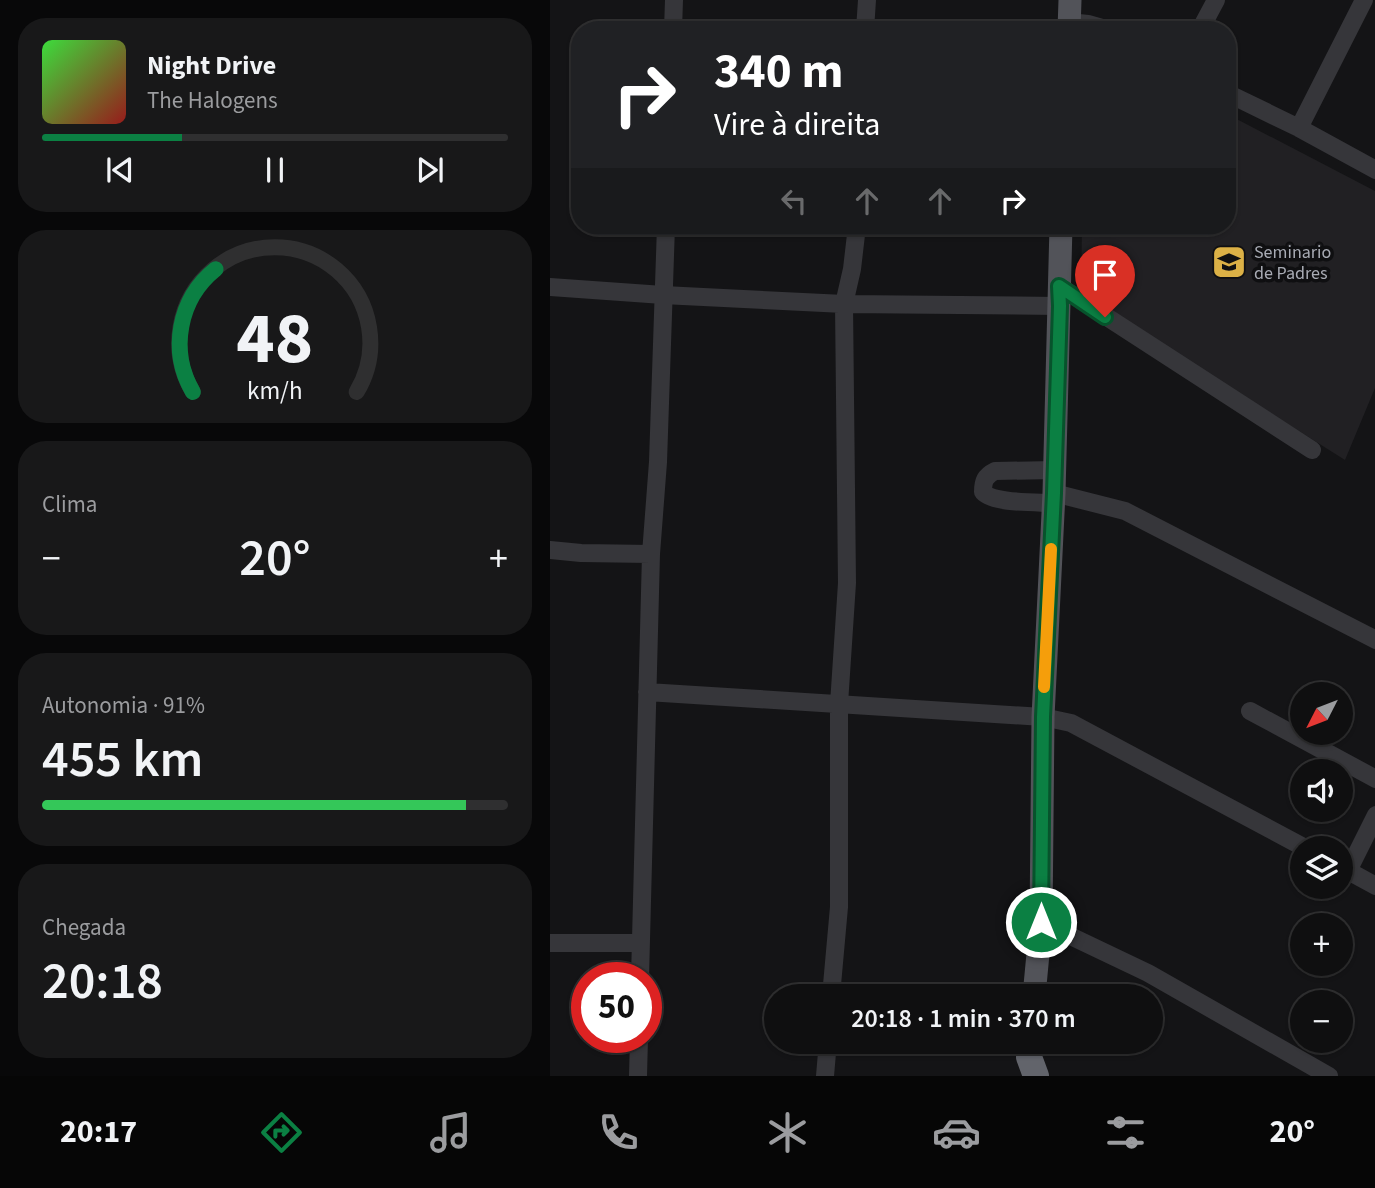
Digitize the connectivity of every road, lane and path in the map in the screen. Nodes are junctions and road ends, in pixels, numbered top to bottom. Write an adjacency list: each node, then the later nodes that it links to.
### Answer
1 (674, 0): 5 (street)
2 (867, 0): 6 (street)
3 (1216, 0): 7 (street)
4 (1364, 0): 9 (street)
5 (673, 21)
6 (866, 21)
7 (1205, 21)
8 (1236, 97): 9 (street)
9 (1299, 128): 10 (street)
10 (1375, 170)
11 (666, 235): 15 (street)
12 (856, 235): 17 (street)
13 (1061, 235): 16 (main road)
14 (550, 287): 15 (street)
15 (663, 295): 17 (street); 22 (street)
16 (1060, 296): 17 (street); 18 (street); 19 (main road)
17 (844, 304): 25 (street)
18 (1312, 450)
19 (1055, 470): 20 (main road); 20 (street)
20 (1054, 498): 23 (street); 27 (main road)
21 (550, 550): 22 (street)
22 (651, 554): 24 (street)
23 (1375, 640)
24 (647, 692): 25 (street); 36 (street)
25 (839, 704): 27 (street); 38 (street)
26 (1250, 711): 28 (street)
27 (1043, 717): 30 (street); 34 (main road)
28 (1375, 779)
29 (1375, 815): 31 (street)
30 (1290, 840)
31 (1353, 853)
32 (1353, 874): 33 (street)
33 (1375, 886)
34 (1041, 922): 39 (main road); 44 (street)
35 (550, 943): 36 (street)
36 (641, 943): 37 (street)
37 (640, 962)
38 (832, 984)
39 (1035, 984)
40 (639, 1053): 42 (street)
41 (827, 1054): 43 (street)
42 (638, 1076)
43 (825, 1076)
44 (1329, 1076)

